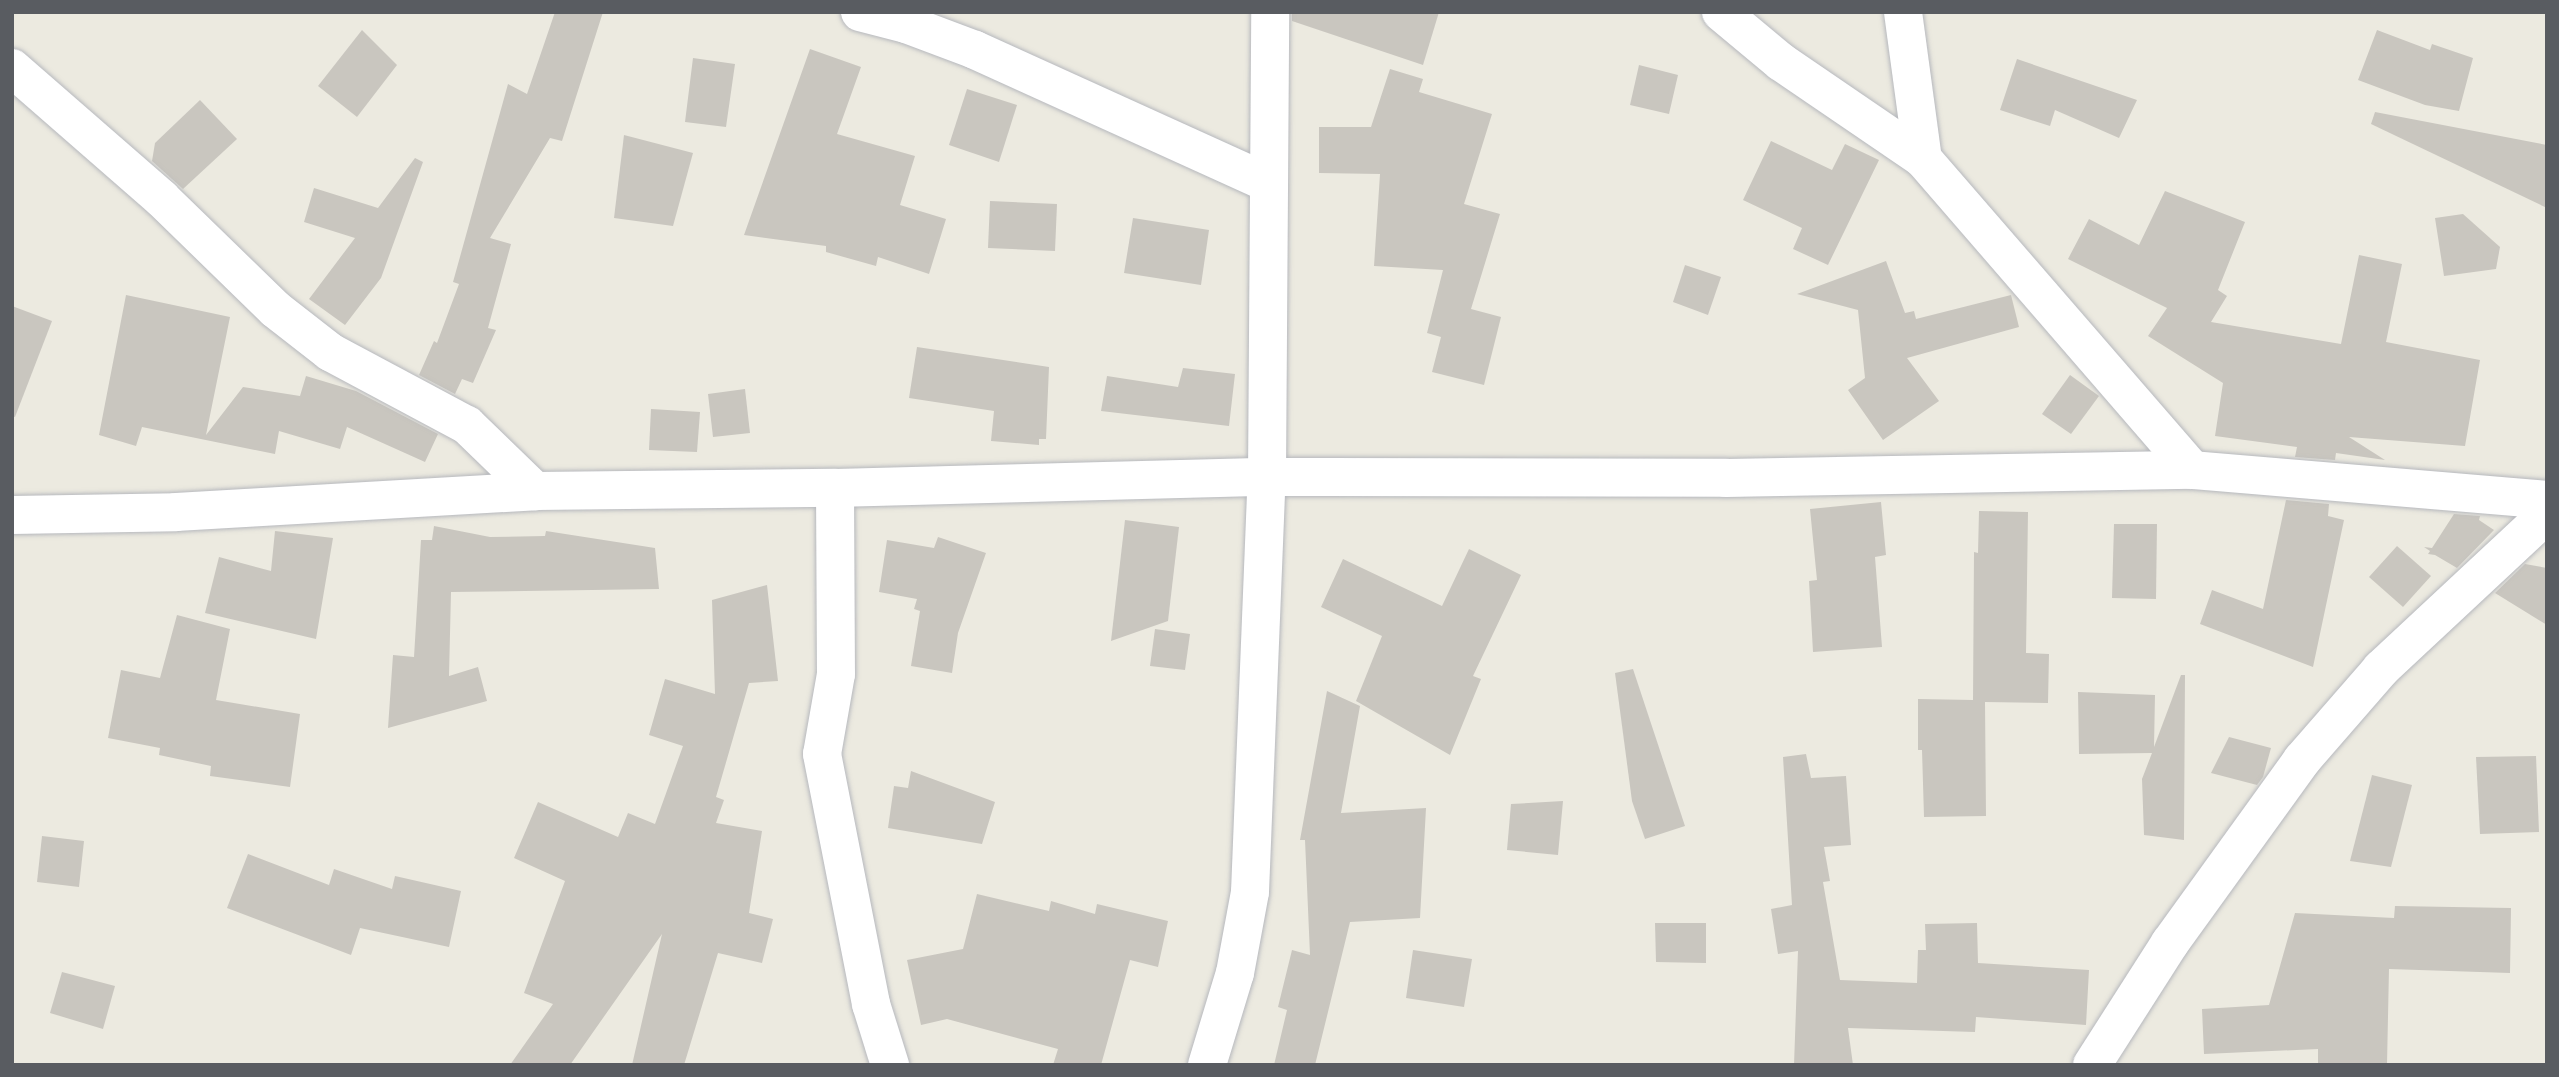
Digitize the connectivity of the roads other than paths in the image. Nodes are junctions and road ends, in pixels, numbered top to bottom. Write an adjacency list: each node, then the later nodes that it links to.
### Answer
1 (860, 12): 7 (street)
2 (1270, 12): 7 (street)
3 (1721, 12): 6 (street)
4 (1903, 12): 6 (street)
5 (12, 68): 11 (street)
6 (1923, 159): 8 (street)
7 (1268, 183): 9 (street)
8 (2192, 470): 9 (street); 12 (street)
9 (1267, 477): 10 (street); 16 (street)
10 (835, 488): 11 (street); 15 (street)
11 (535, 491): 14 (street)
12 (2547, 500)
13 (2547, 514): 17 (street)
14 (12, 515)
15 (890, 1065)
16 (1207, 1065)
17 (2092, 1065)

